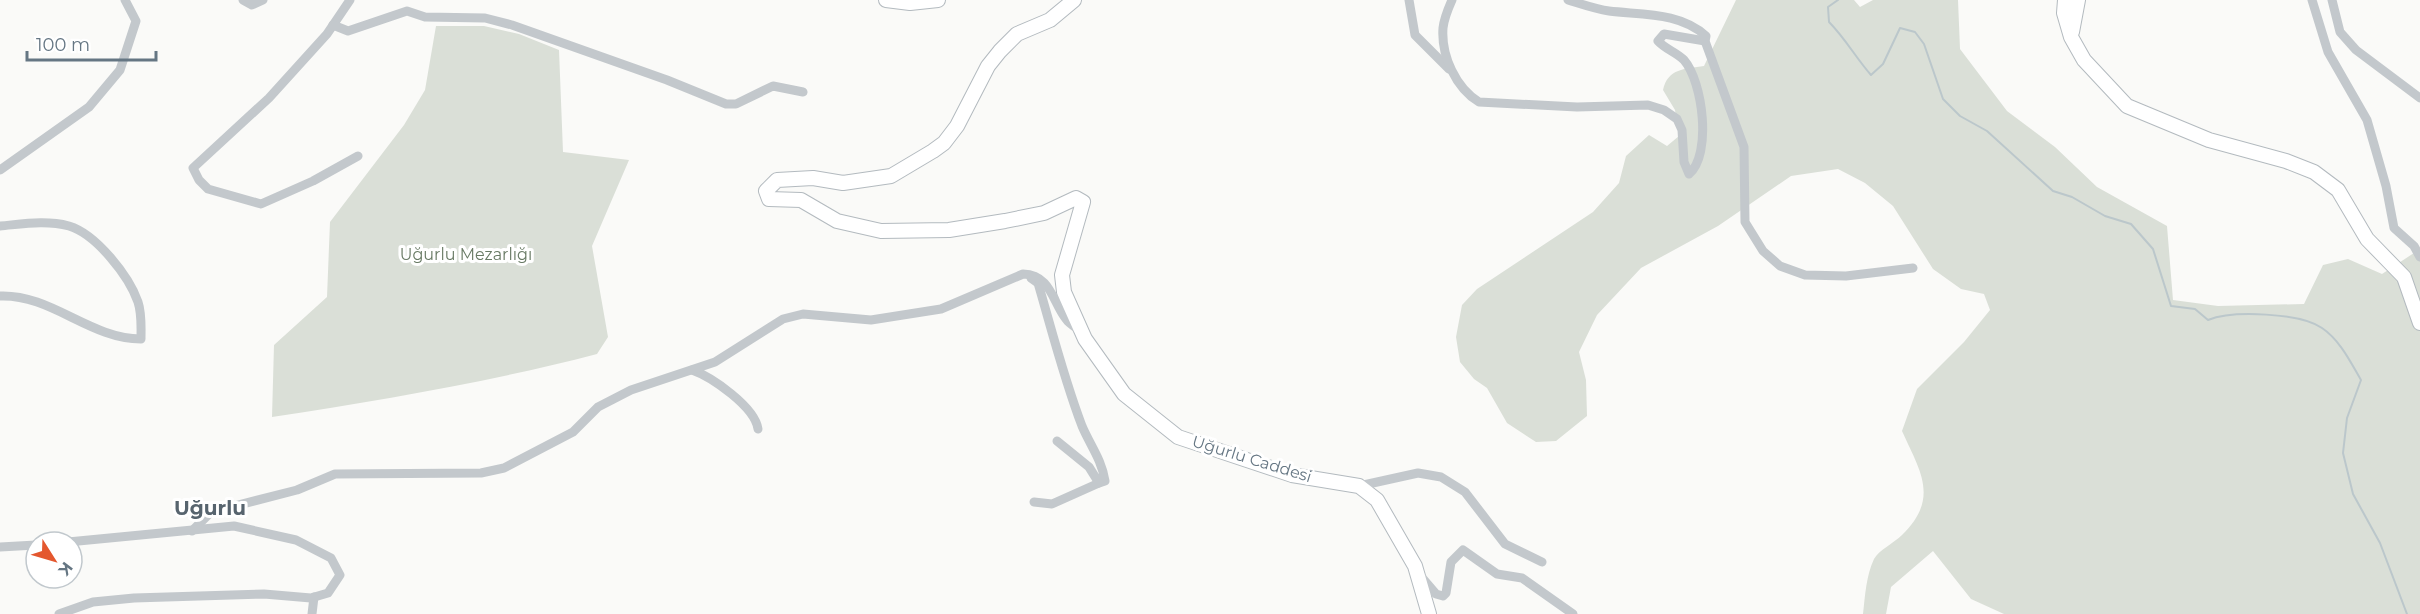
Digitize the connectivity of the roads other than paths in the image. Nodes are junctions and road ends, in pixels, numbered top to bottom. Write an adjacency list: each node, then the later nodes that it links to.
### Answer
1 (125, 0): 22 (street)
2 (243, 0): 3 (street)
3 (263, 0)
4 (350, 0): 15 (street)
5 (886, 0): 6 (street)
6 (938, 0)
7 (1074, 0): 29 (street, Uğurlu Caddesi)
8 (1408, 0): 18 (street)
9 (1452, 0): 18 (street)
10 (1568, 0): 17 (street)
11 (2065, 0): 16 (street)
12 (2078, 0): 16 (street)
13 (2312, 0): 24 (street)
14 (2332, 0): 20 (street)
15 (333, 26): 19 (street); 21 (street)
16 (2071, 37): 28 (street)
17 (1705, 41): 18 (street); 25 (street)
18 (1454, 72)
19 (803, 92)
20 (2420, 98)
21 (358, 156)
22 (0, 170)
23 (0, 226): 27 (street)
24 (2420, 258)
25 (1913, 267)
26 (1027, 274): 29 (street); 30 (street); 33 (street)
27 (0, 296)
28 (2420, 323)
29 (1081, 331): 34 (street, Uğurlu Caddesi)
30 (692, 370): 31 (street); 36 (street)
31 (758, 429)
32 (1057, 441): 33 (street)
33 (1099, 483): 35 (street)
34 (1359, 486): 40 (street); 41 (street)
35 (1034, 502)
36 (192, 531): 37 (street); 42 (street)
37 (84, 541)
38 (24, 546): 39 (street)
39 (0, 547)
40 (1542, 562)
41 (1416, 572): 45 (street); 46 (street)
42 (314, 597): 43 (street); 44 (street)
43 (59, 614)
44 (312, 614)
45 (1429, 614)
46 (1573, 614)

